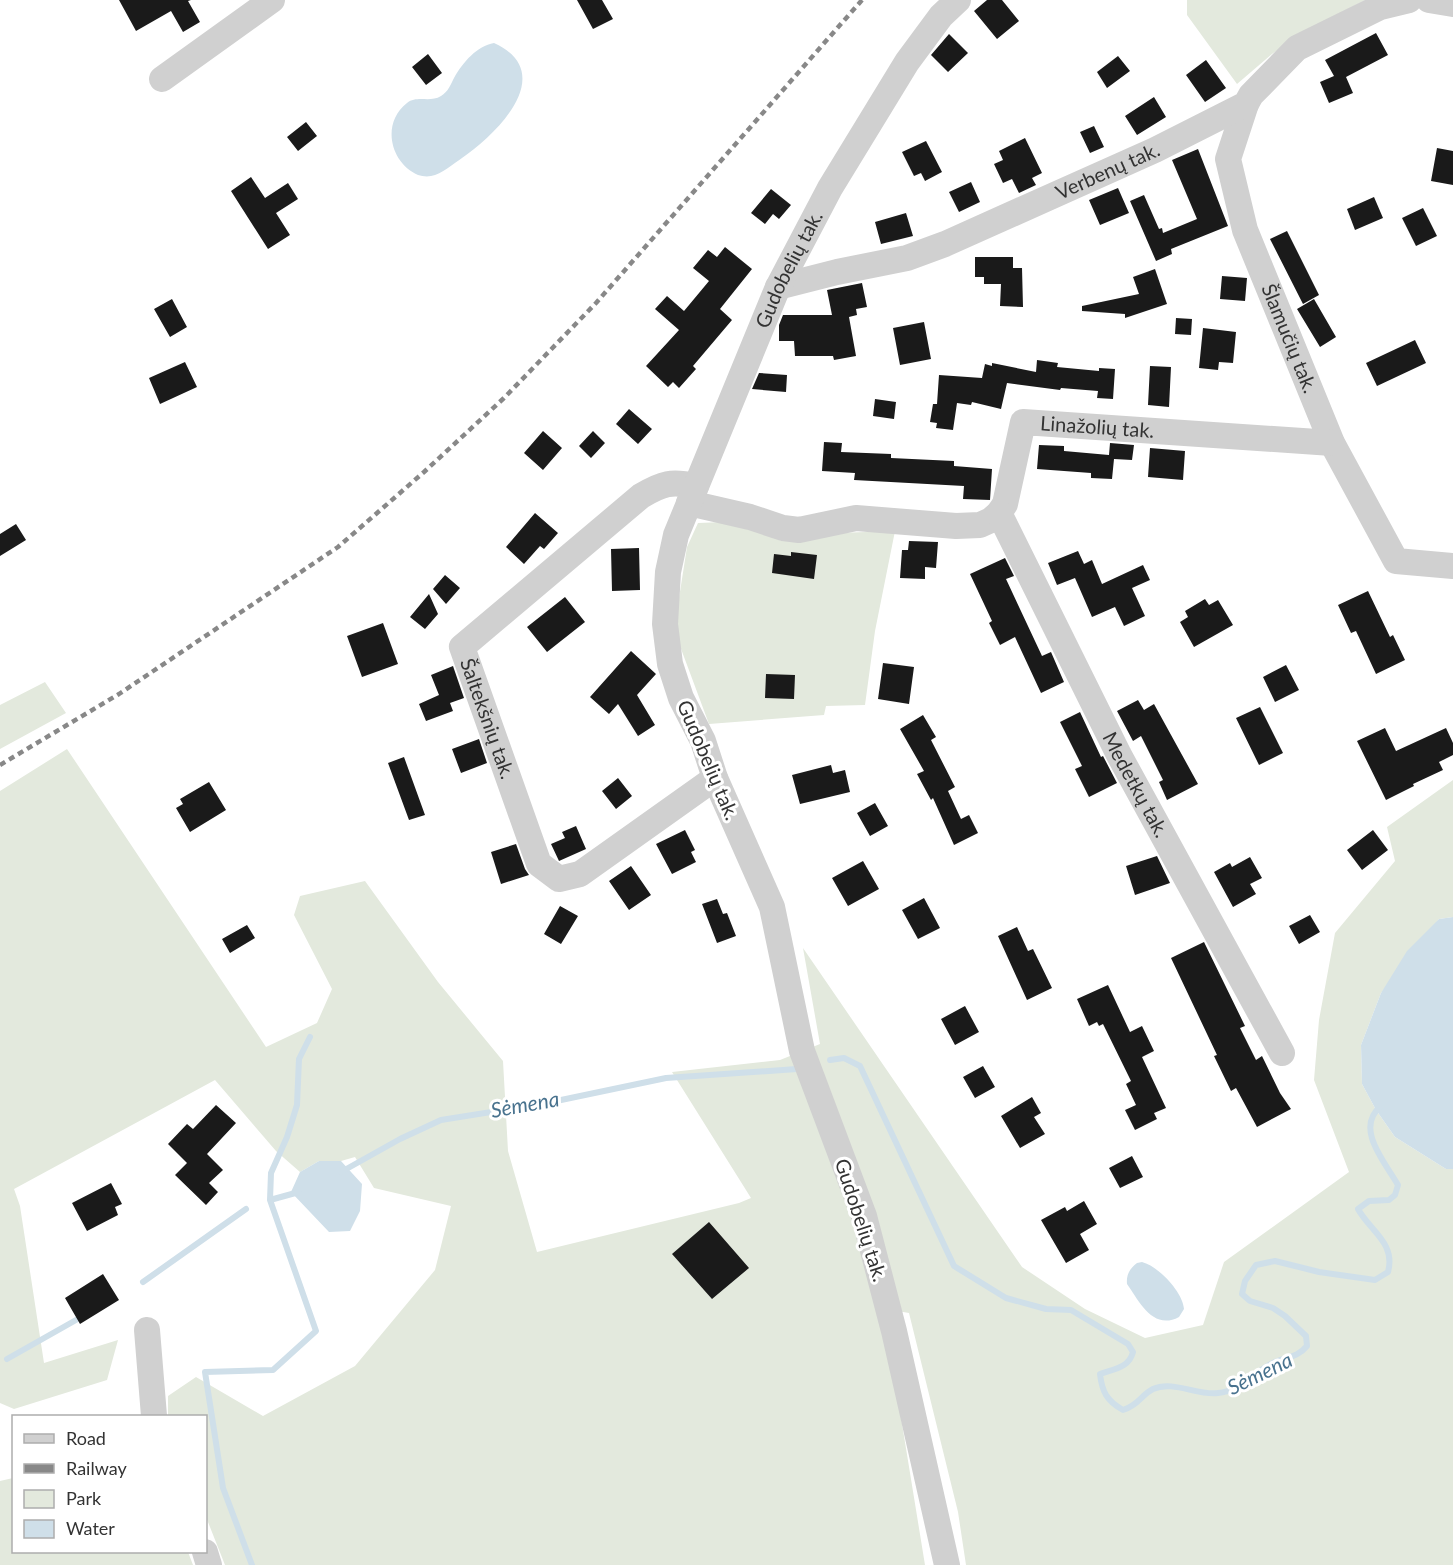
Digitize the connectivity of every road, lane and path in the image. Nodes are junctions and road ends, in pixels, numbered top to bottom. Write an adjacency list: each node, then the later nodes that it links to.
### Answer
1 (272, 0): 6 (street)
2 (958, 0): 8 (street, Gudobelių tak.)
3 (1409, 0): 7 (street, Verbenų tak.)
4 (1429, 0): 5 (street)
5 (1453, 4)
6 (162, 79)
7 (1246, 104): 8 (street, Verbenų tak.); 9 (street, Šlamučių tak.)
8 (778, 287): 10 (street, Gudobelių tak.)
9 (1332, 443): 11 (street, Linažolių tak.); 12 (street, Šlamučių tak.)
10 (692, 494): 11 (street); 13 (street, Gudobelių tak.); 13 (street, Šaltekšnių tak.)
11 (999, 513): 14 (street, Medetkų tak.)
12 (1453, 566)
13 (715, 778): 17 (street, Gudobelių tak.)
14 (1282, 1053)
15 (147, 1330): 16 (street)
16 (154, 1415)
17 (947, 1565)

